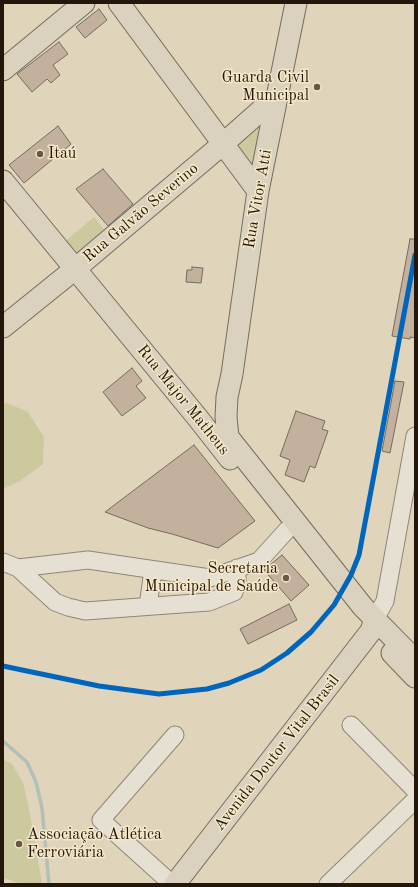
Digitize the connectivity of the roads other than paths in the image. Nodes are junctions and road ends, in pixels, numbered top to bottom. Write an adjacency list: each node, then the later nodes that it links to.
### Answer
1 (84, 3): 4 (main road)
2 (119, 3): 6 (main road)
3 (296, 3): 5 (main road, Rua Vitor Atti)
4 (3, 70)
5 (277, 96): 6 (main road, Rua Galvão Severino); 8 (main road, Rua Vitor Atti)
6 (224, 143): 8 (main road); 9 (main road, Rua Galvão Severino)
7 (3, 181): 9 (main road, Rua Major Matheus)
8 (258, 191): 11 (main road, Rua Vitor Atti)
9 (75, 269): 10 (main road, Rua Galvão Severino); 12 (main road, Rua Major Matheus)
10 (3, 327)
11 (227, 397): 12 (main road); 22 (main road, Rua Major Matheus)
12 (197, 416): 14 (main road, Rua Major Matheus)
13 (415, 436): 22 (street)
14 (287, 530): 17 (street); 22 (main road, Rua Major Matheus)
15 (3, 562): 16 (street)
16 (18, 568): 18 (street); 21 (street)
17 (237, 568): 19 (street); 20 (street)
18 (153, 570): 19 (street); 21 (street)
19 (210, 578): 20 (street)
20 (209, 602): 21 (street)
21 (148, 606)
22 (369, 624): 23 (main road); 24 (main road); 29 (main road, Avenida Doutor Vital Brasil)
23 (415, 660)
24 (415, 677)
25 (351, 725): 27 (street)
26 (175, 735): 29 (street)
27 (415, 790)
28 (415, 800): 30 (street)
29 (174, 884)
30 (328, 884)

